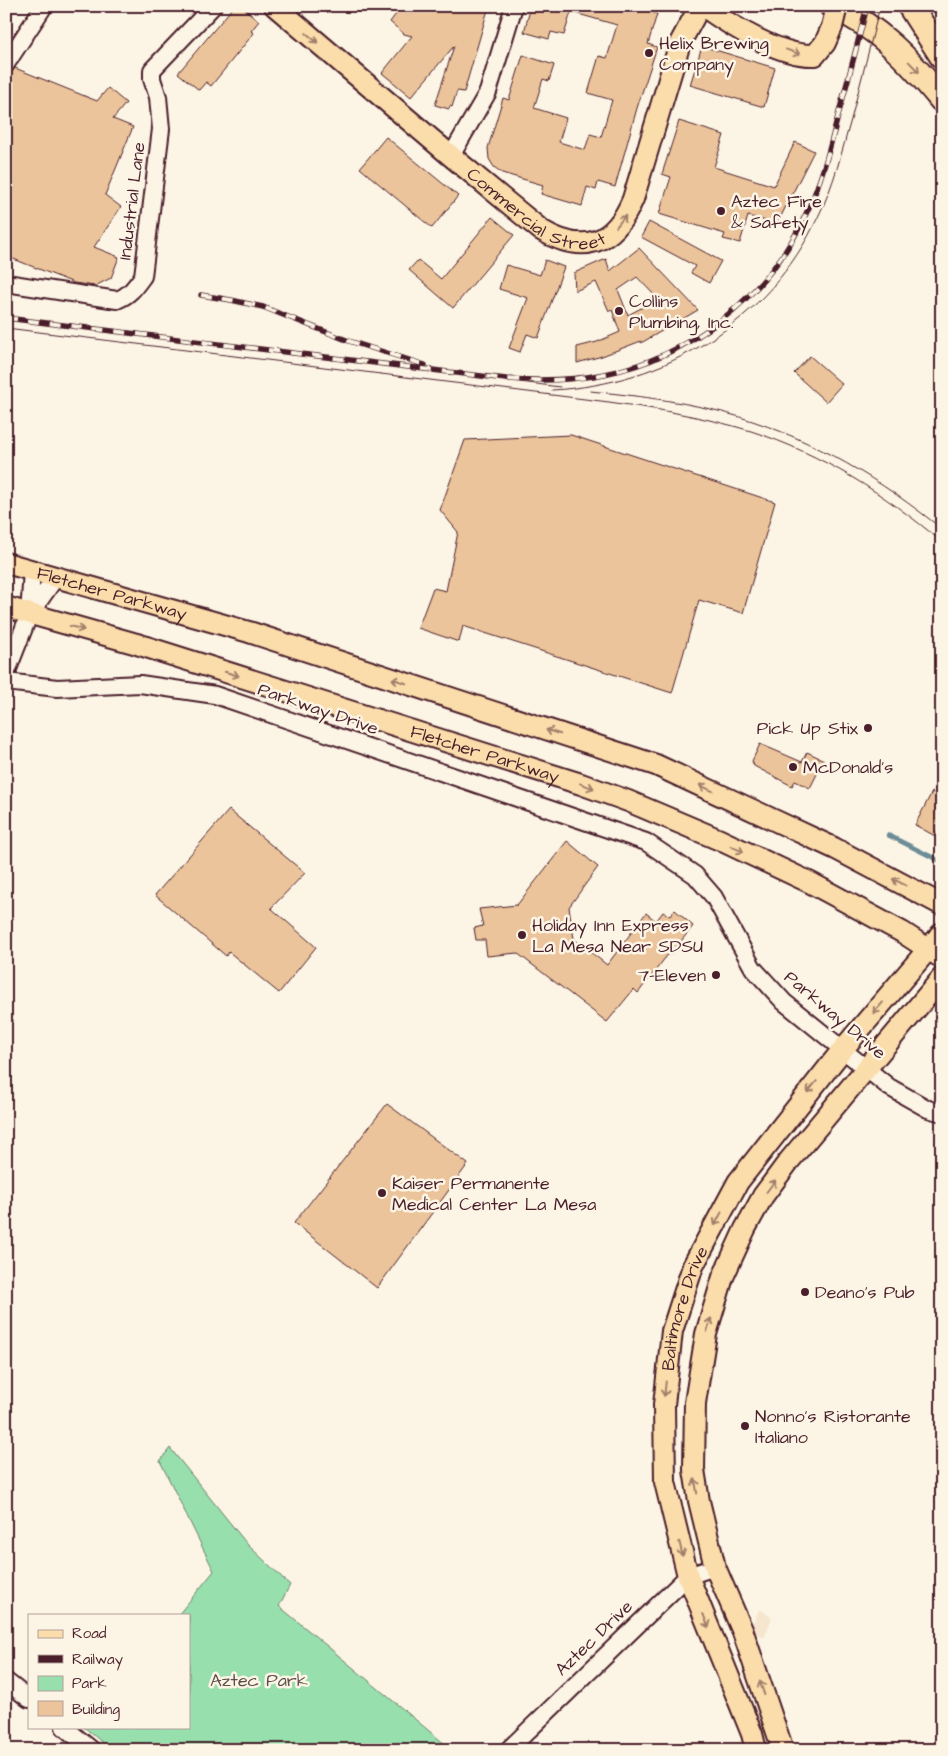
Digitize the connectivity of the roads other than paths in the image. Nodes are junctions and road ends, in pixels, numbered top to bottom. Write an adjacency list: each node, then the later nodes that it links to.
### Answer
1 (44, 6): 10 (street)
2 (212, 6): 13 (street, Industrial Lane)
3 (275, 6): 12 (main road, Commercial Street, one-way to 12)
4 (514, 6): 12 (street)
5 (702, 6): 8 (main road, one-way to 8); 12 (main road, Commercial Street, one-way to 5)
6 (836, 6): 8 (main road, bridge)
7 (910, 6): 9 (highway)
8 (832, 16): 11 (highway, one-way to 11)
9 (942, 56)
10 (6, 64)
11 (942, 100)
12 (451, 156)
13 (6, 283)
14 (6, 563): 15 (main road, Fletcher Parkway)
15 (32, 570): 16 (main road, Fletcher Parkway); 18 (street)
16 (56, 577): 18 (street); 21 (main road, Fletcher Parkway, one-way to 16)
17 (6, 608): 18 (main road, Fletcher Parkway)
18 (29, 615): 19 (street); 23 (main road, Fletcher Parkway, one-way to 23)
19 (6, 674)
20 (6, 682): 25 (street, Parkway Drive)
21 (942, 905)
22 (942, 933): 23 (main road, Baltimore Drive)
23 (935, 954): 25 (main road, Baltimore Drive, one-way to 25)
24 (942, 978): 26 (main road, Baltimore Drive)
25 (843, 1049): 26 (street, Parkway Drive); 29 (main road, Baltimore Drive, one-way to 29)
26 (867, 1069): 27 (street, Parkway Drive); 28 (main road, Baltimore Drive, one-way to 26)
27 (942, 1113)
28 (715, 1567): 29 (street, Aztec Drive); 33 (main road, Baltimore Drive, one-way to 28)
29 (688, 1576): 34 (main road, Baltimore Drive, one-way to 34); 36 (street, Aztec Drive)
30 (6, 1681): 31 (street)
31 (28, 1698)
32 (65, 1728): 35 (street)
33 (781, 1742): 34 (main road)
34 (755, 1745)
35 (92, 1750)
36 (508, 1750)

